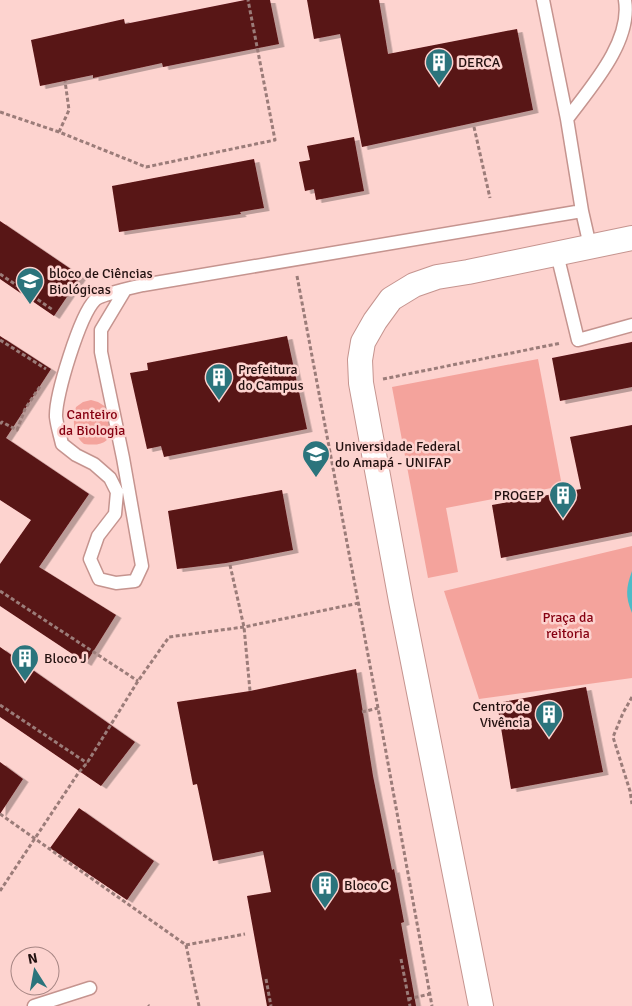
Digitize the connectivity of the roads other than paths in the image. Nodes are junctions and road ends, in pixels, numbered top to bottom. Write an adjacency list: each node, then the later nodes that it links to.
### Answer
1 (543, 0): 3 (lane)
2 (625, 0): 3 (lane)
3 (567, 119): 4 (lane)
4 (582, 211): 6 (lane); 8 (lane)
5 (632, 238): 6 (street)
6 (590, 246): 7 (street)
7 (557, 254): 9 (lane); 12 (street)
8 (124, 290): 8 (lane)
9 (632, 325)
10 (90, 988): 11 (lane)
11 (34, 1006)
12 (481, 1006)

